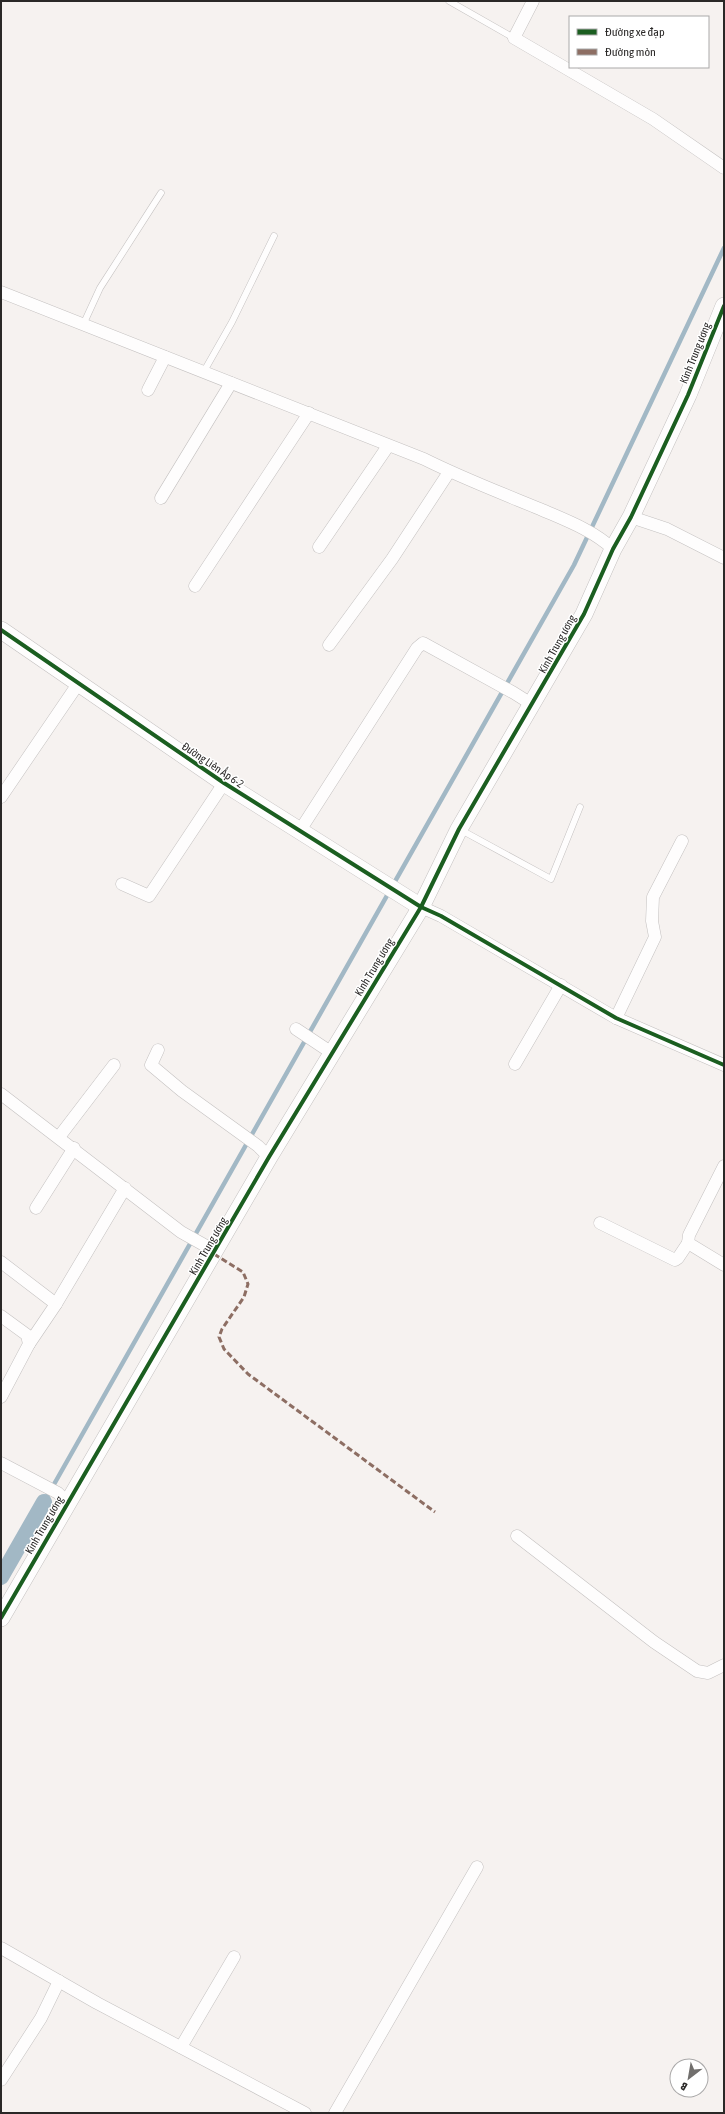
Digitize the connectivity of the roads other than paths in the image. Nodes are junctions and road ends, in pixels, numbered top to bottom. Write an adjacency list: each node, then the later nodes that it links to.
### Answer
1 (450, 1): 3 (lane)
2 (533, 1): 3 (street)
3 (514, 38): 4 (street)
4 (724, 168)
5 (161, 193): 9 (lane)
6 (274, 236): 11 (lane)
7 (1, 292): 9 (street)
8 (724, 306): 18 (street, Kinh Trung ương)
9 (83, 325): 10 (street)
10 (165, 357): 11 (street); 13 (street)
11 (203, 372): 12 (street)
12 (231, 383): 14 (street); 17 (street)
13 (148, 390)
14 (309, 413): 15 (street); 22 (street)
15 (388, 446): 16 (street); 20 (street)
16 (449, 472): 19 (street); 24 (street)
17 (161, 498)
18 (631, 517): 19 (street, Kinh Trung ương); 21 (street)
19 (607, 543): 26 (street, Kinh Trung ương)
20 (319, 547)
21 (724, 558)
22 (195, 586)
23 (1, 630): 25 (street, Đường Liên Ấp 6-2)
24 (329, 645)
25 (78, 684): 27 (street, Đường Liên Ấp 6-2); 28 (street)
26 (533, 705): 30 (street, Kinh Trung ương); 31 (street)
27 (224, 783): 31 (street, Đường Liên Ấp 6-2); 33 (street)
28 (1, 797)
29 (580, 807): 30 (lane)
30 (459, 829): 34 (street, Kinh Trung ương)
31 (299, 832): 34 (street, Đường Liên Ấp 6-2)
32 (682, 841): 36 (street)
33 (122, 884)
34 (414, 903): 35 (street); 39 (street, Kinh Trung ương)
35 (561, 985): 36 (street); 40 (street)
36 (616, 1018): 42 (street)
37 (296, 1029): 39 (street)
38 (158, 1050): 46 (street)
39 (332, 1053): 46 (street, Kinh Trung ương)
40 (515, 1064)
41 (114, 1065): 44 (street)
42 (724, 1065)
43 (1, 1094): 44 (street)
44 (59, 1137): 45 (street)
45 (74, 1148): 48 (street); 49 (street)
46 (263, 1151): 52 (street, Kinh Trung ương)
47 (724, 1166): 51 (street)
48 (124, 1188): 52 (street); 55 (street)
49 (36, 1208)
50 (600, 1223): 51 (street)
51 (688, 1243): 54 (street)
52 (210, 1250): 60 (street, Kinh Trung ương)
53 (1, 1262): 55 (street)
54 (724, 1265)
55 (56, 1304): 57 (street)
56 (1, 1316): 57 (street)
57 (30, 1344): 58 (street)
58 (1, 1397)
59 (1, 1463): 60 (street)
60 (63, 1498): 62 (street, Kinh Trung ương)
61 (517, 1536): 63 (street)
62 (1, 1618)
63 (724, 1665)
64 (477, 1867): 71 (street)
65 (1, 1948): 67 (street)
66 (234, 1957): 68 (street)
67 (59, 1981): 68 (street); 69 (street)
68 (182, 2048): 70 (street)
69 (1, 2080)
70 (305, 2113)
71 (335, 2113)

